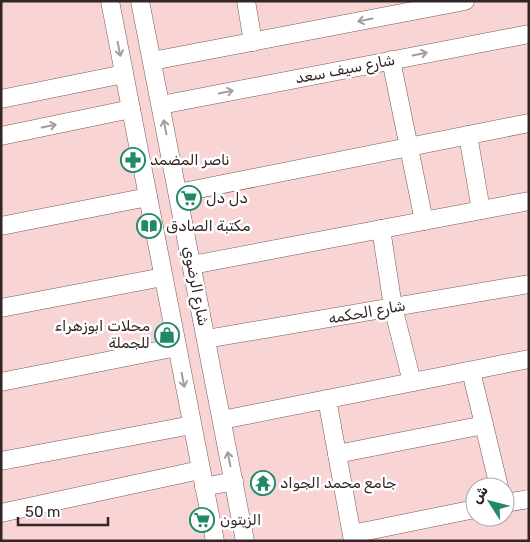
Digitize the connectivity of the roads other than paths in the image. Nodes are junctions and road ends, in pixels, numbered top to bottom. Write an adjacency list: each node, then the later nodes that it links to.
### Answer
1 (110, 1): 10 (street, شارع الرضوي, one-way to 10)
2 (140, 1): 9 (street, شارع الرضوي)
3 (246, 1): 7 (street)
4 (465, 1): 5 (street)
5 (443, 3): 7 (street, one-way to 7)
6 (529, 34): 8 (street, شارع سيف سعد, one-way to 6)
7 (253, 42): 9 (street)
8 (391, 60): 12 (street, شارع سيف سعد, one-way to 8); 17 (street)
9 (152, 62): 12 (street, شارع الرضوي)
10 (124, 74): 11 (street); 13 (street, شارع الرضوي)
11 (1, 99)
12 (161, 105): 18 (street, شارع الرضوي, one-way to 12)
13 (131, 109): 16 (street, one-way to 13); 19 (street, شارع الرضوي)
14 (529, 123): 15 (street)
15 (468, 135): 17 (street); 21 (street)
16 (1, 136)
17 (407, 147): 18 (street); 22 (street)
18 (178, 193): 25 (street, شارع الرضوي)
19 (148, 197): 23 (street); 26 (street, شارع الرضوي)
20 (529, 201): 21 (street)
21 (481, 210): 22 (street)
22 (424, 221): 24 (street)
23 (1, 226)
24 (381, 229): 25 (street); 28 (street)
25 (192, 265): 30 (street, شارع الرضوي)
26 (163, 277): 29 (street); 31 (street, شارع الرضوي)
27 (529, 284): 28 (street, شارع الحكمه)
28 (393, 307): 30 (street, شارع الحكمه); 35 (street)
29 (1, 308)
30 (206, 339): 37 (street, شارع الرضوي)
31 (177, 347): 34 (street); 39 (street, شارع الرضوي, one-way to 39)
32 (529, 359): 33 (street)
33 (471, 371): 35 (street); 38 (street)
34 (1, 382)
35 (412, 382): 36 (street)
36 (327, 399): 37 (street); 40 (street)
37 (222, 420): 44 (street, شارع الرضوي, one-way to 37)
38 (484, 424): 40 (street); 42 (street)
39 (192, 425): 41 (street); 43 (street, شارع الرضوي)
40 (337, 454): 49 (street)
41 (1, 461)
42 (497, 477)
43 (202, 478): 44 (street); 48 (street); 50 (street, شارع الرضوي)
44 (234, 481): 51 (street, شارع الرضوي)
45 (529, 499): 46 (street)
46 (515, 501)
47 (465, 511): 49 (street)
48 (1, 513)
49 (352, 537)
50 (215, 541)
51 (245, 541)

